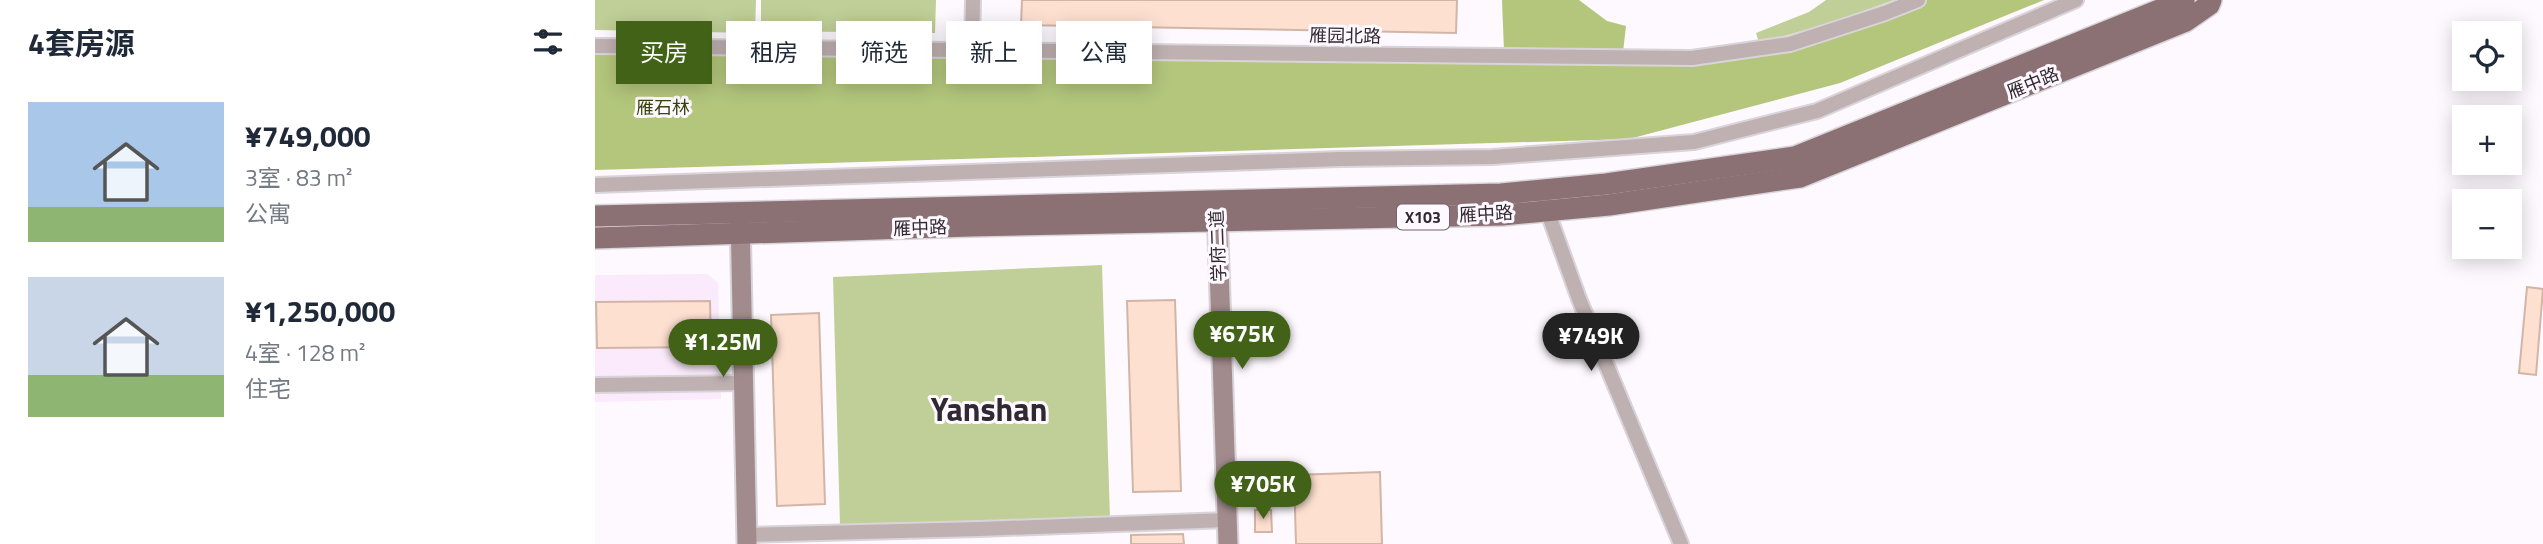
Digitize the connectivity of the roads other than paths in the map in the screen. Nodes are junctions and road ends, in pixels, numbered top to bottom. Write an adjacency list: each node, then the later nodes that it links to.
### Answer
1 (973, 0): 6 (street)
2 (1918, 0): 9 (street, 雁园北路)
3 (2076, 0): 10 (street)
4 (2211, 0): 12 (main road, 雁中路 / X103)
5 (2180, 1): 12 (main road, 雁中路 / X103)
6 (973, 21)
7 (595, 46): 8 (street, 雁园北路)
8 (946, 50)
9 (1042, 51)
10 (595, 185)
11 (1217, 200): 12 (main road, 雁中路 / X103); 14 (street, 学府二道); 15 (main road, 雁中路 / X103)
12 (1545, 200): 14 (main road, 雁中路 / X103); 22 (street)
13 (595, 216): 15 (main road, 雁中路 / X103)
14 (1217, 222): 15 (main road, 雁中路 / X103); 19 (street, 学府二道)
15 (740, 223): 16 (main road, 雁中路 / X103); 17 (street)
16 (595, 238)
17 (744, 383): 18 (street); 20 (street)
18 (595, 385)
19 (1227, 520): 20 (street); 21 (street, 学府二道)
20 (747, 539)
21 (1227, 544)
22 (1681, 544)

